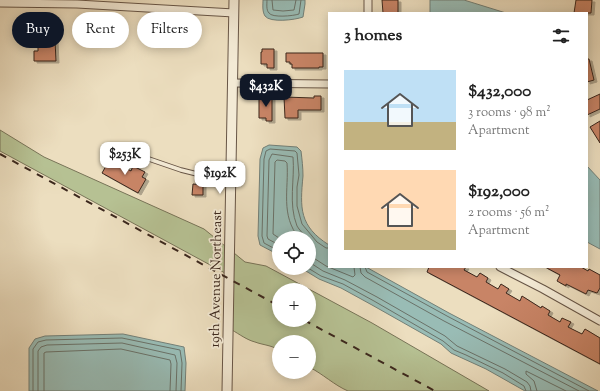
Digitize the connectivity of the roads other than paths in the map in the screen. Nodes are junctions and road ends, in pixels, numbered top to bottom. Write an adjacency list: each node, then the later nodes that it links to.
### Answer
1 (234, 0): 5 (street, 19th Avenue Northeast)
2 (368, 0): 4 (street)
3 (0, 3): 5 (street)
4 (368, 12)
5 (234, 13): 6 (street, 19th Avenue Northeast)
6 (232, 83): 7 (street); 9 (street, 19th Avenue Northeast)
7 (328, 84)
8 (127, 157): 9 (lane)
9 (231, 180): 12 (street, 19th Avenue Northeast)
10 (502, 268): 11 (street)
11 (600, 321)
12 (227, 391)

